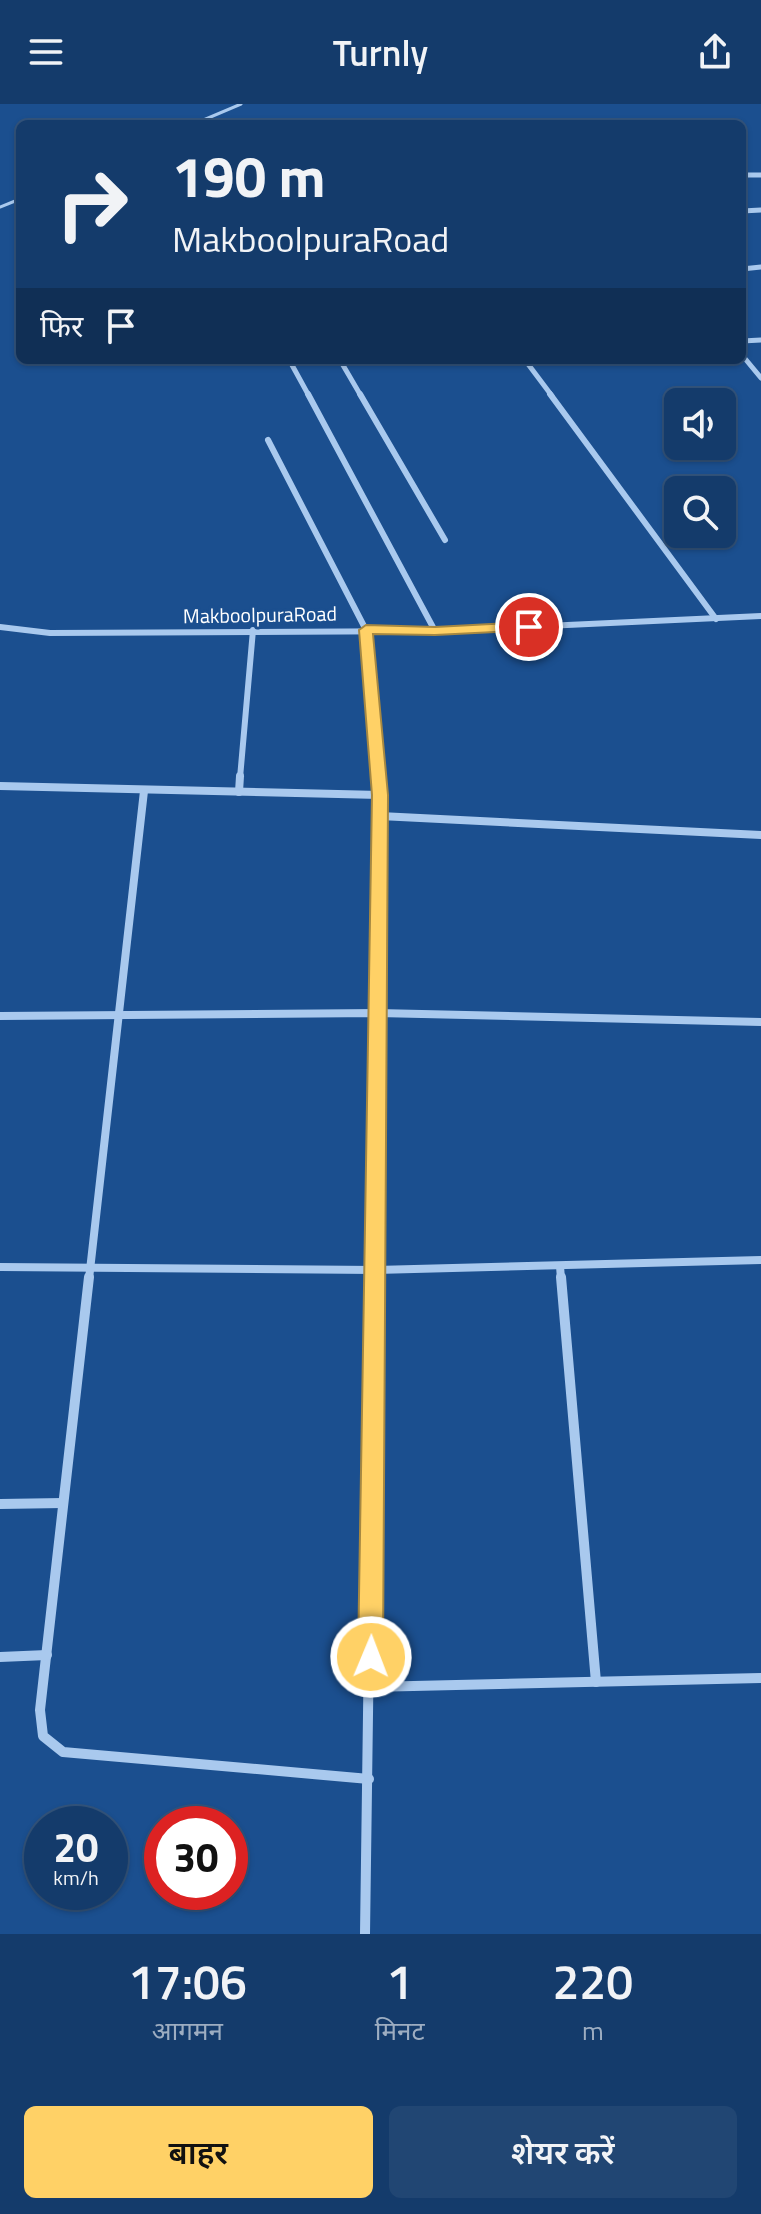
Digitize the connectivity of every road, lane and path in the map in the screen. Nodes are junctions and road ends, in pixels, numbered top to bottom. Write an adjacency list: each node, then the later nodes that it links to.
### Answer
1 (241, 104): 2 (lane)
2 (203, 120)
3 (746, 360): 7 (street)
4 (292, 364): 15 (street)
5 (342, 364): 9 (street)
6 (528, 364): 11 (street)
7 (761, 378)
8 (268, 440): 14 (street)
9 (445, 540)
10 (761, 616): 11 (street, MakboolpuraRoad)
11 (716, 619): 15 (street, MakboolpuraRoad)
12 (0, 627): 13 (street, MakboolpuraRoad)
13 (253, 630): 14 (street, MakboolpuraRoad); 18 (street)
14 (366, 630): 15 (street, MakboolpuraRoad); 19 (street)
15 (435, 631)
16 (0, 786): 17 (street)
17 (144, 791): 18 (street); 24 (street)
18 (239, 792): 19 (street)
19 (380, 795): 20 (street)
20 (380, 816): 21 (street); 22 (street)
21 (761, 835)
22 (378, 1013): 24 (street); 25 (street); 30 (street)
23 (0, 1016): 24 (street)
24 (119, 1016): 29 (street)
25 (761, 1022)
26 (761, 1260): 27 (street)
27 (560, 1266): 30 (street); 36 (street)
28 (0, 1267): 29 (street)
29 (91, 1269): 30 (street); 31 (street)
30 (376, 1270): 37 (street)
31 (63, 1503): 32 (street); 33 (street)
32 (0, 1504)
33 (47, 1655): 34 (street); 38 (street)
34 (0, 1657)
35 (761, 1678): 36 (street)
36 (596, 1682): 37 (street)
37 (370, 1687): 38 (street)
38 (369, 1779): 39 (street)
39 (365, 1934)

